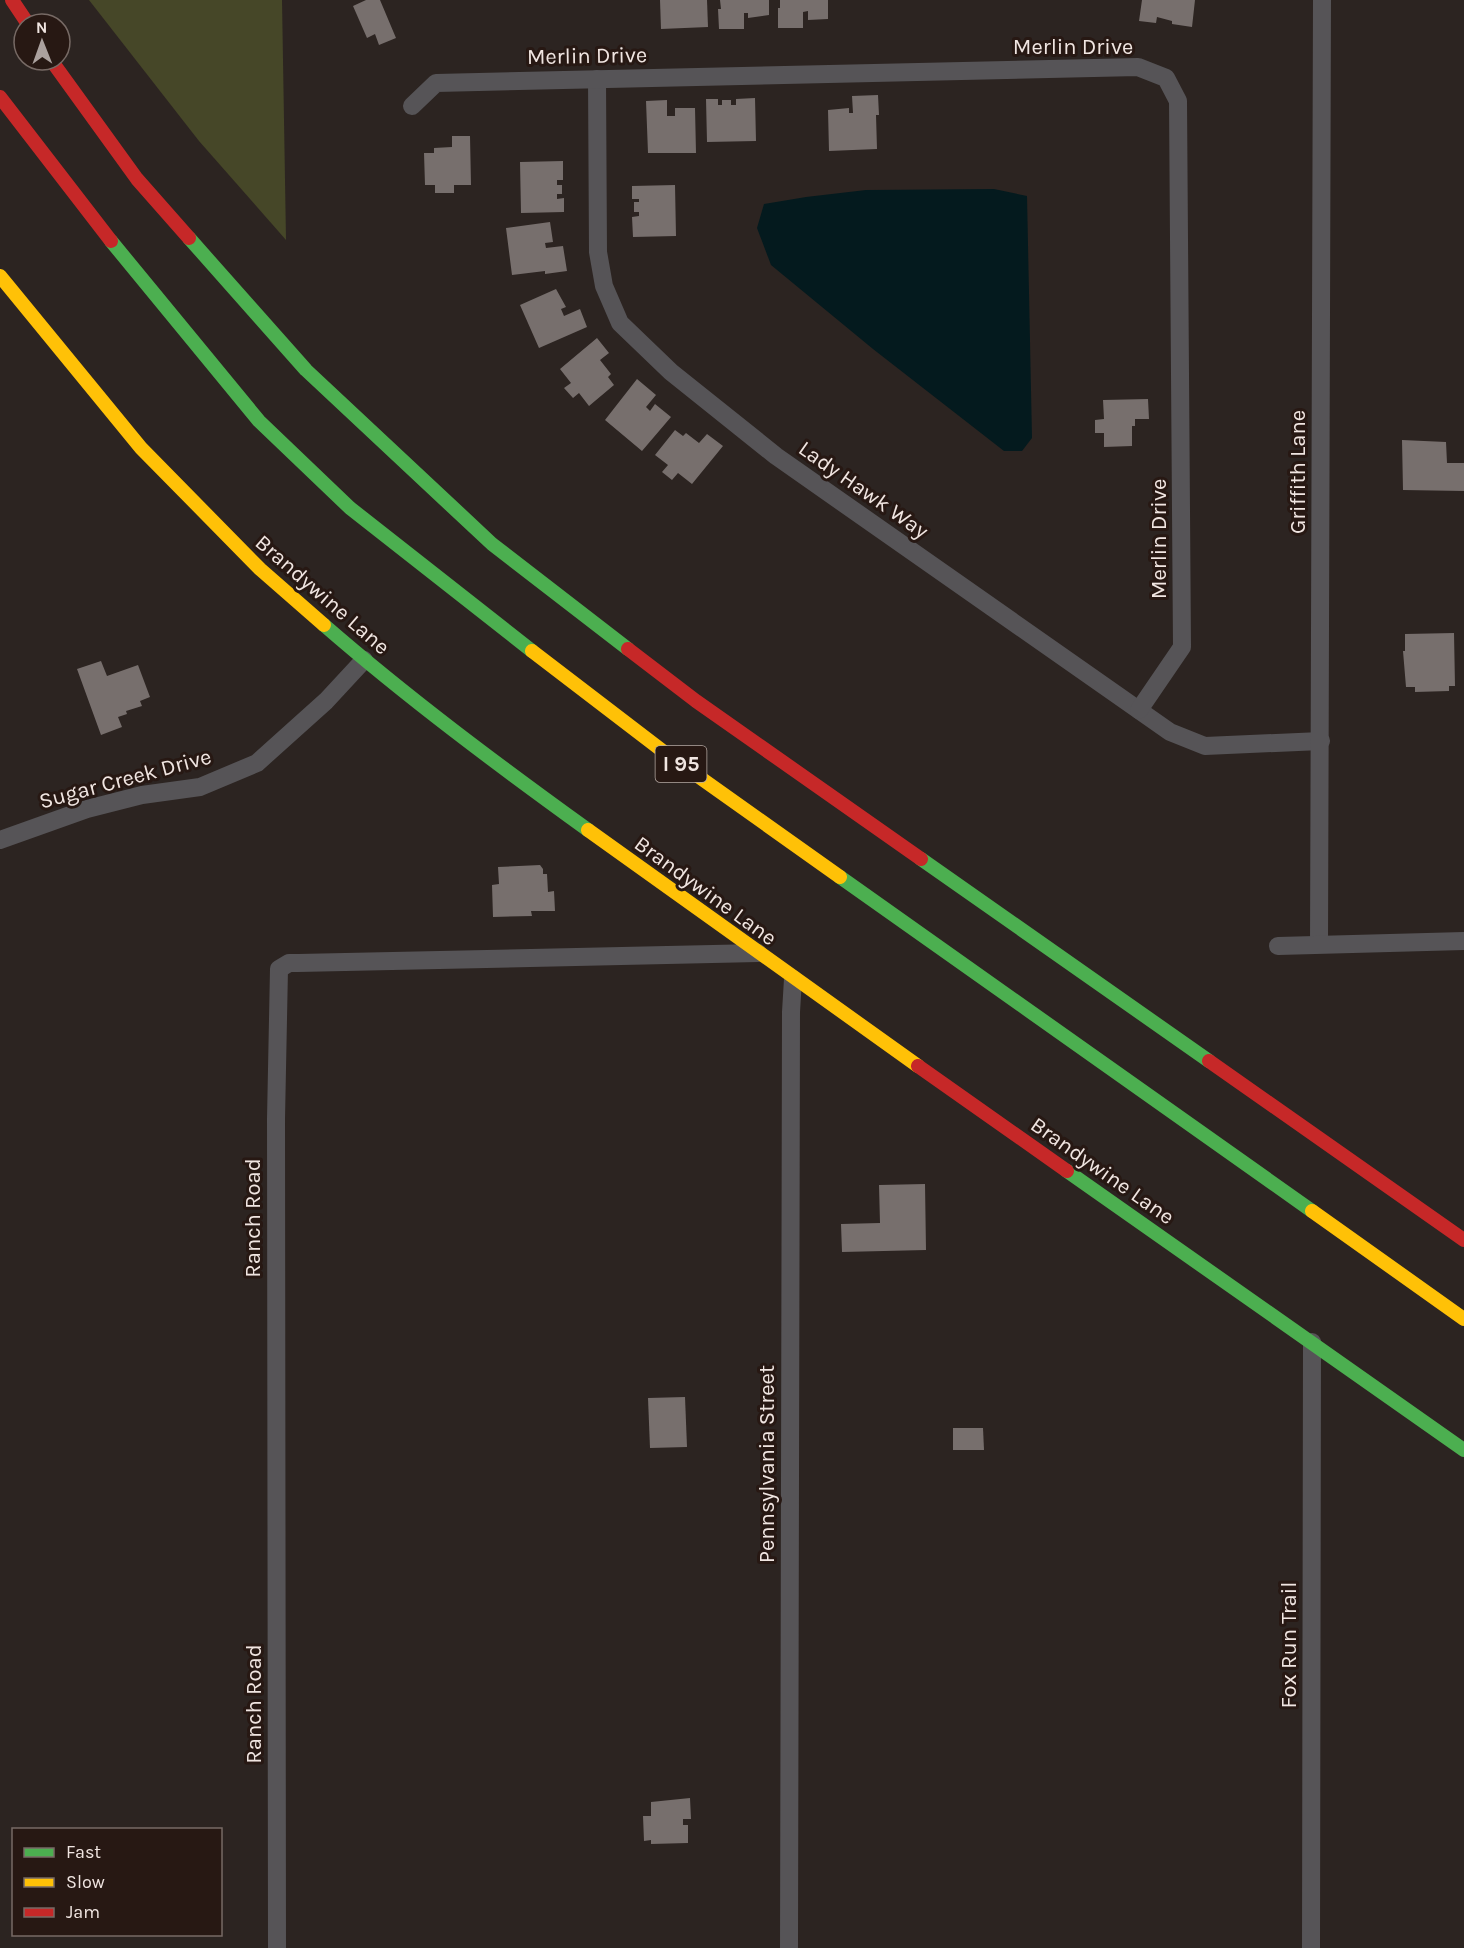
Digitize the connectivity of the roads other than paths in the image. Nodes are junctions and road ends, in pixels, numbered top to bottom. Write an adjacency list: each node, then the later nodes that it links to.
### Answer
1 (1322, 0): 9 (street, Griffith Lane)
2 (60, 72): 16 (main road, I 95)
3 (597, 79): 5 (street, Merlin Drive); 8 (street, Lady Hawk Way); 8 (street, Merlin Drive)
4 (0, 97): 17 (main road, I 95)
5 (411, 106)
6 (0, 276): 7 (main road, Brandywine Lane)
7 (364, 660): 10 (street, Sugar Creek Drive); 14 (main road, Brandywine Lane)
8 (1139, 710): 9 (street, Lady Hawk Way)
9 (1321, 741): 12 (street, Griffith Lane)
10 (0, 840)
11 (1464, 941): 12 (street)
12 (1319, 944): 13 (street)
13 (1278, 946)
14 (759, 953): 15 (main road, Brandywine Lane); 20 (street, Ranch Road)
15 (794, 980): 18 (main road, Brandywine Lane); 21 (street, Pennsylvania Street)
16 (1464, 1240)
17 (1464, 1319)
18 (1312, 1342): 19 (main road, Brandywine Lane); 22 (street, Fox Run Trail)
19 (1464, 1449)
20 (277, 1948)
21 (789, 1948)
22 (1311, 1948)

